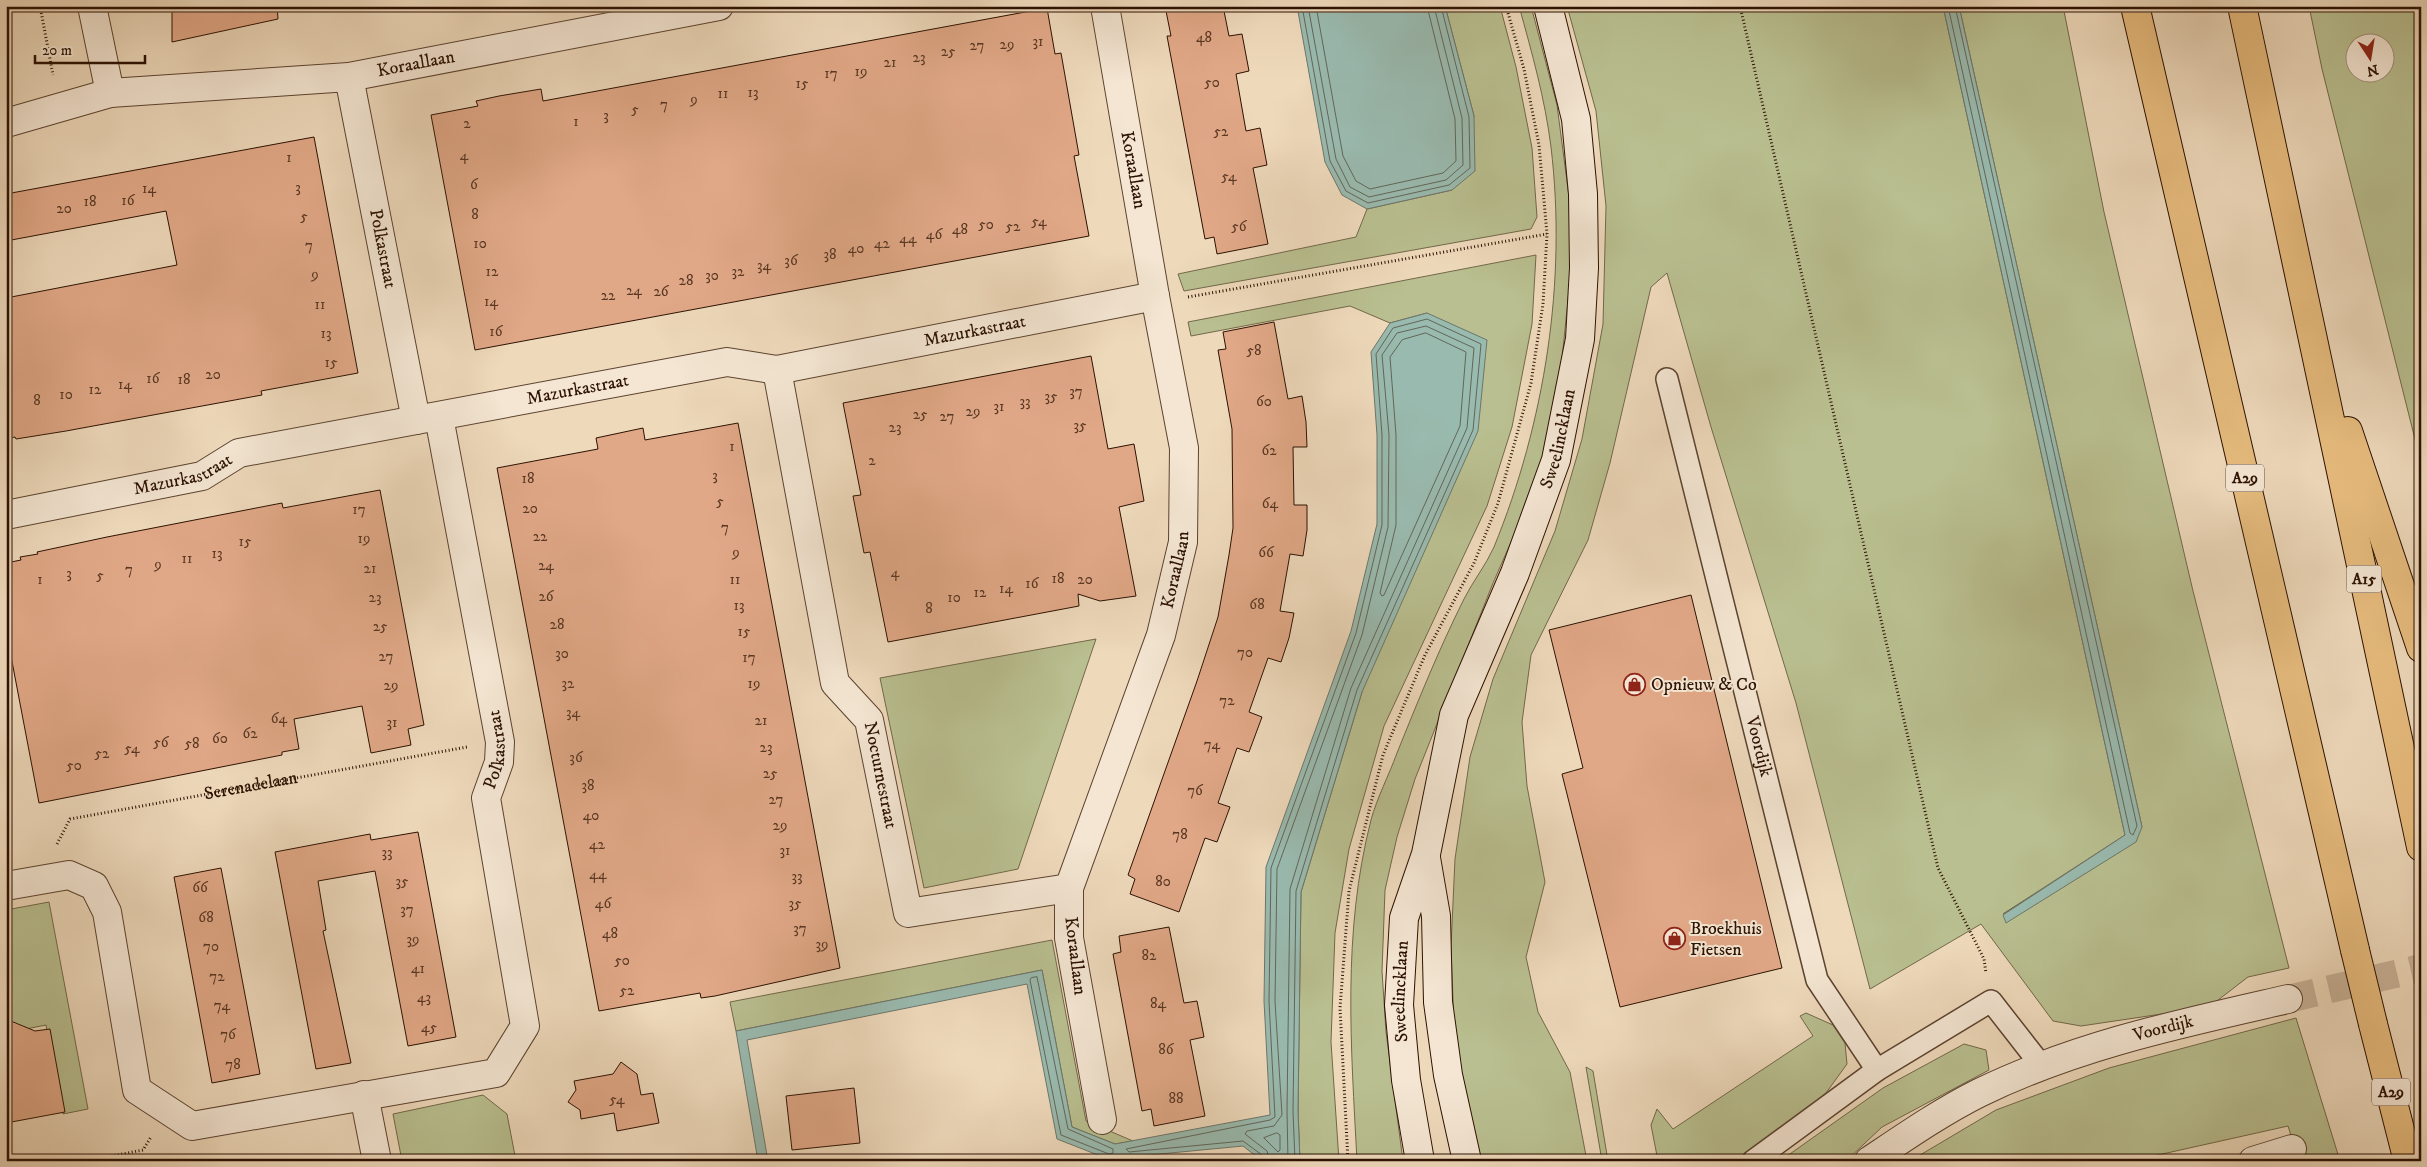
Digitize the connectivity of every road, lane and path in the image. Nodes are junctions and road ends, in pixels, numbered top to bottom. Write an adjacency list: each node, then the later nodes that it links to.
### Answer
1 (40, 6): 12 (path)
2 (92, 6): 11 (street)
3 (719, 6): 10 (street, Koraallaan)
4 (1105, 6): 14 (street, Koraallaan)
5 (1506, 6): 14 (path)
6 (1548, 6): 23 (street, Sweelincklaan)
7 (1740, 6): 28 (path)
8 (2135, 6): 42 (highway, A29, bridge)
9 (2242, 6): 15 (highway)
10 (349, 77): 11 (street, Koraallaan); 18 (street, Polkastraat)
11 (110, 93): 12 (street, Koraallaan)
12 (59, 108): 13 (street, Koraallaan)
13 (6, 124)
14 (1155, 296): 16 (street, Mazurkastraat); 26 (street, Koraallaan)
15 (2308, 311): 20 (highway); 22 (highway, A15)
16 (777, 370): 18 (street, Mazurkastraat); 26 (street, Nocturnestraat)
17 (1667, 379): 30 (lane, Voordijk)
18 (428, 418): 19 (street, Mazurkastraat); 21 (street, Polkastraat)
19 (6, 515)
20 (2421, 648)
21 (500, 742): 24 (path, Serenadelaan); 31 (street, Polkastraat)
22 (2421, 847)
23 (1426, 854): 37 (street, Sweelincklaan); 38 (street, Sweelincklaan)
24 (40, 879): 25 (street); 32 (street)
25 (6, 886)
26 (1069, 888): 33 (street, Koraallaan)
27 (2288, 998): 29 (street, Voordijk)
28 (1991, 1001): 29 (lane); 30 (lane)
29 (2041, 1065): 40 (street, Voordijk)
30 (1877, 1070): 39 (lane)
31 (364, 1095): 32 (street); 36 (street)
32 (168, 1112): 35 (path)
33 (1102, 1120)
34 (2292, 1149): 41 (street)
35 (87, 1161)
36 (377, 1161)
37 (1420, 1161)
38 (1467, 1161)
39 (1753, 1161)
40 (1869, 1161)
41 (2253, 1161)
42 (2408, 1161)

